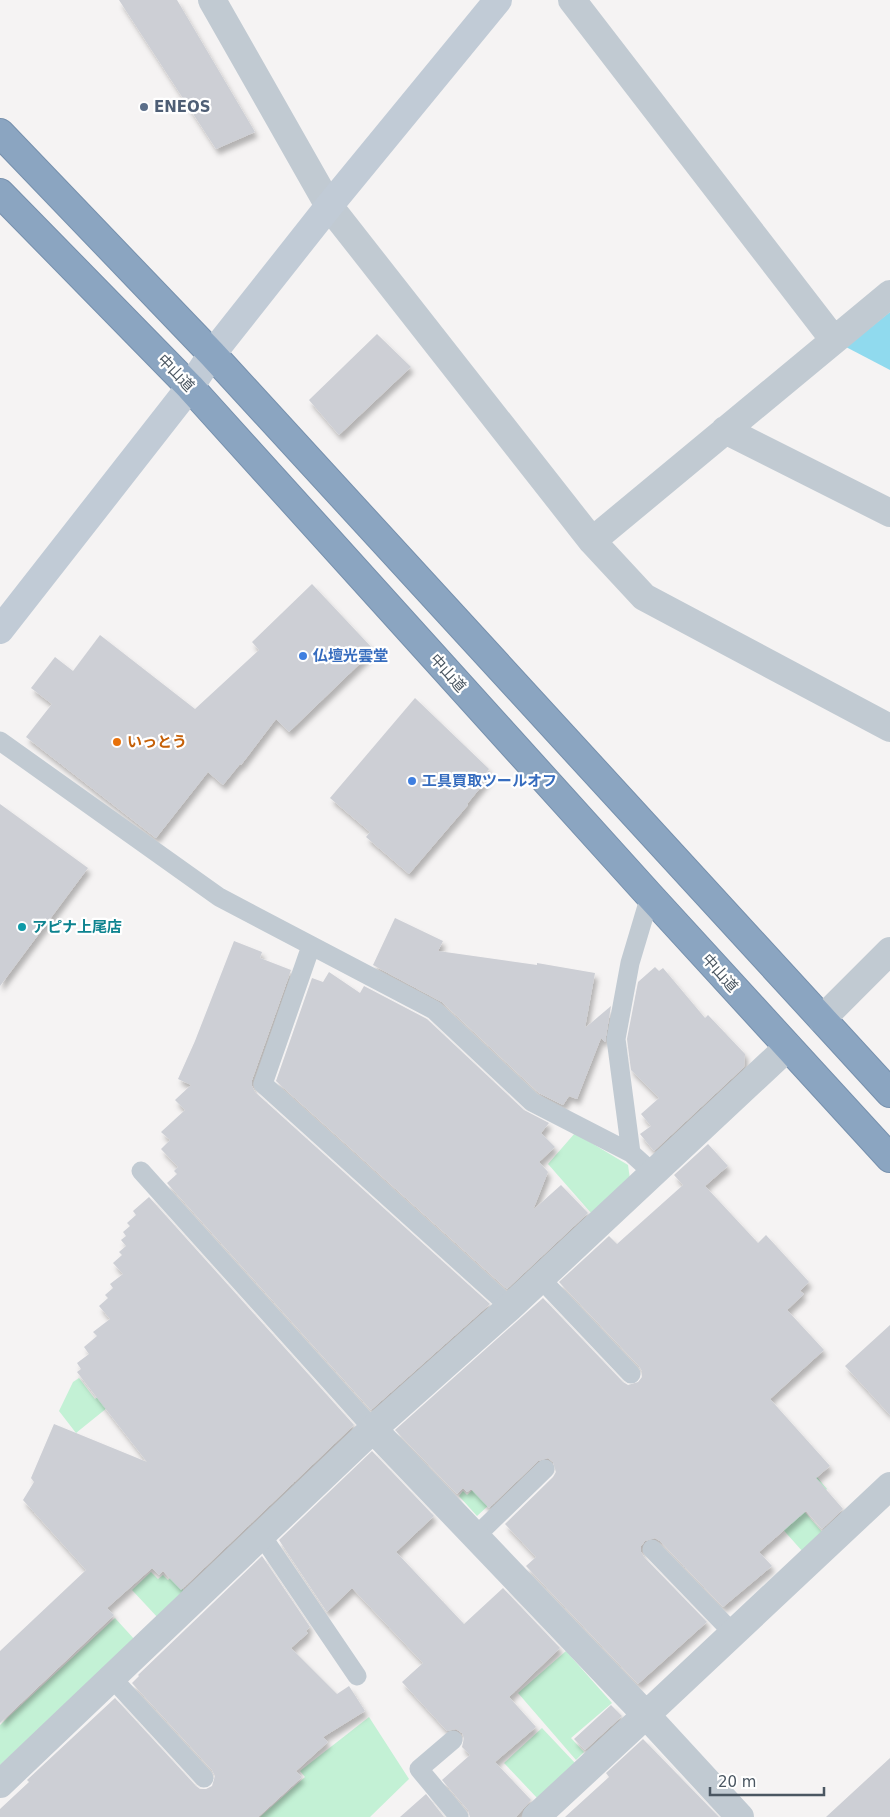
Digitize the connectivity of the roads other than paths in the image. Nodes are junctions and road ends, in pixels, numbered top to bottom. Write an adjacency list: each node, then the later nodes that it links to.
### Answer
1 (212, 0): 6 (street)
2 (498, 0): 6 (street)
3 (572, 0): 8 (street)
4 (0, 133): 9 (highway)
5 (0, 193): 10 (highway, 中山道)
6 (329, 206): 9 (street); 13 (street)
7 (890, 294): 8 (street)
8 (834, 340): 11 (street)
9 (212, 354): 10 (street); 20 (highway)
10 (190, 387): 14 (street); 17 (highway, 中山道)
11 (725, 430): 12 (street); 13 (street)
12 (890, 513)
13 (592, 541): 15 (street)
14 (0, 630)
15 (890, 728)
16 (0, 741): 18 (lane)
17 (650, 896): 21 (highway, 中山道); 23 (lane)
18 (311, 946): 23 (lane); 28 (lane)
19 (890, 951): 20 (street)
20 (822, 1019): 22 (highway)
21 (788, 1047): 24 (highway, 中山道); 26 (street)
22 (890, 1093)
23 (631, 1153): 26 (lane)
24 (890, 1158)
25 (141, 1171): 30 (lane)
26 (652, 1172): 27 (street)
27 (540, 1278): 28 (street); 29 (lane)
28 (510, 1307): 30 (street)
29 (631, 1374)
30 (373, 1429): 33 (street); 34 (street)
31 (545, 1469): 34 (lane)
32 (890, 1486): 36 (street)
33 (262, 1536): 37 (lane); 38 (street)
34 (476, 1536): 39 (street)
35 (652, 1549): 36 (lane)
36 (734, 1632): 39 (street)
37 (357, 1676)
38 (112, 1678): 41 (lane); 42 (street)
39 (646, 1716): 43 (street); 45 (street)
40 (453, 1740): 44 (lane)
41 (204, 1778)
42 (0, 1784)
43 (539, 1816)
44 (459, 1817)
45 (740, 1817)

